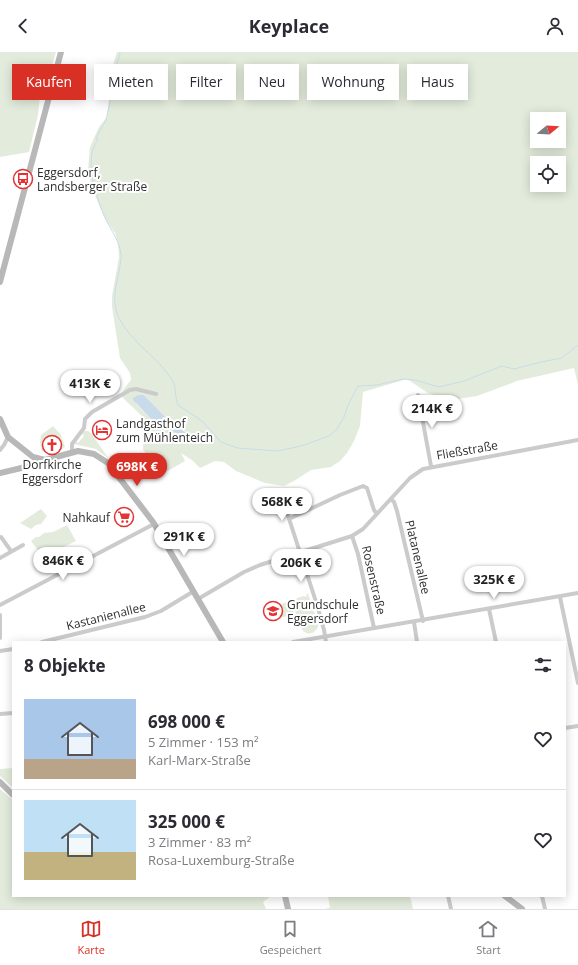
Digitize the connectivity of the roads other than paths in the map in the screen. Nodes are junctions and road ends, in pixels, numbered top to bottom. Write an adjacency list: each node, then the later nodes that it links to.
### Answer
1 (61, 52): 2 (main road)
2 (0, 282)
3 (156, 394): 9 (street)
4 (418, 395): 11 (street)
5 (0, 419): 6 (main road)
6 (8, 437): 8 (street); 10 (main road)
7 (578, 440): 11 (street, Fließstraße)
8 (0, 450)
9 (72, 451): 10 (main road); 17 (main road)
10 (38, 459): 12 (main road)
11 (431, 466): 14 (street, Fließstraße)
12 (0, 473)
13 (281, 494): 16 (street)
14 (391, 499): 15 (street, Fließstraße); 31 (street, Platanenallee)
15 (377, 514): 16 (street); 18 (street, Fließstraße)
16 (289, 519): 22 (street)
17 (154, 524): 24 (main road); 28 (street)
18 (352, 536): 22 (street, Fließstraße); 33 (street, Rosenstraße)
19 (1, 537): 21 (street)
20 (23, 545): 21 (street)
21 (11, 551): 23 (street)
22 (300, 553): 27 (street, Fließstraße); 34 (street)
23 (0, 558)
24 (194, 591): 27 (main road); 36 (street, Kastanienallee)
25 (578, 593): 26 (street)
26 (560, 597): 29 (street); 44 (street)
27 (198, 599): 37 (main road)
28 (0, 605)
29 (489, 609): 31 (street); 41 (street)
30 (0, 615): 35 (street)
31 (423, 620): 32 (street)
32 (414, 622): 33 (street); 40 (street)
33 (374, 628): 34 (street)
34 (325, 636): 38 (street); 39 (street)
35 (0, 638)
36 (46, 641)
37 (222, 641)
38 (298, 641)
39 (326, 641)
40 (417, 641)
41 (496, 641)
42 (12, 649): 43 (street)
43 (0, 651)
44 (578, 683)
45 (12, 713): 46 (street)
46 (0, 714)
47 (578, 726): 48 (street)
48 (566, 728)
49 (0, 782): 50 (main road)
50 (12, 794)
51 (285, 897): 55 (main road)
52 (448, 897): 56 (street)
53 (506, 897): 57 (main road)
54 (542, 897): 58 (street)
55 (288, 909)
56 (451, 909)
57 (522, 909)
58 (545, 909)

